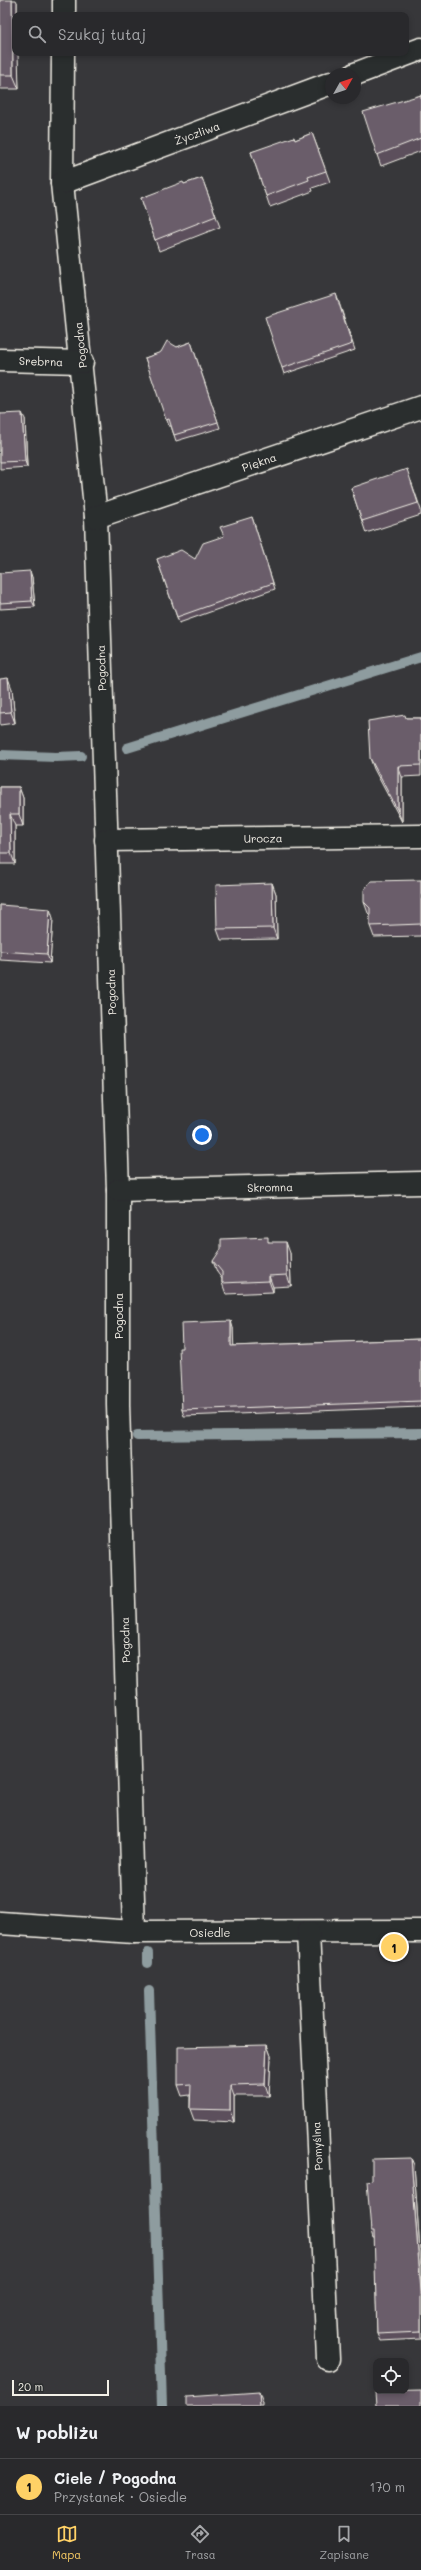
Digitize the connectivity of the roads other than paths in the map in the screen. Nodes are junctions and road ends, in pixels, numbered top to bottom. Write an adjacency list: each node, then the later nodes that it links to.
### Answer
1 (64, 0): 2 (street)
2 (64, 12)
3 (421, 49): 4 (street)
4 (409, 54)
5 (63, 56): 9 (street, Pogodna)
6 (403, 56): 7 (street)
7 (361, 72)
8 (325, 85): 9 (street, Życzliwa)
9 (62, 183): 11 (street, Pogodna)
10 (0, 360): 11 (street, Srebrna)
11 (82, 362): 13 (street, Pogodna)
12 (421, 407): 13 (street, Piękna)
13 (96, 517): 15 (street, Pogodna)
14 (421, 836): 15 (street, Urocza)
15 (106, 840): 17 (street, Pogodna)
16 (421, 1183): 17 (street, Skromna)
17 (118, 1190): 20 (street, Pogodna)
18 (0, 1924): 20 (street, Osiedle)
19 (421, 1931): 21 (street, Osiedle)
20 (134, 1932): 21 (street, Osiedle)
21 (308, 1932): 22 (street, Pomyślna)
22 (328, 2359)

